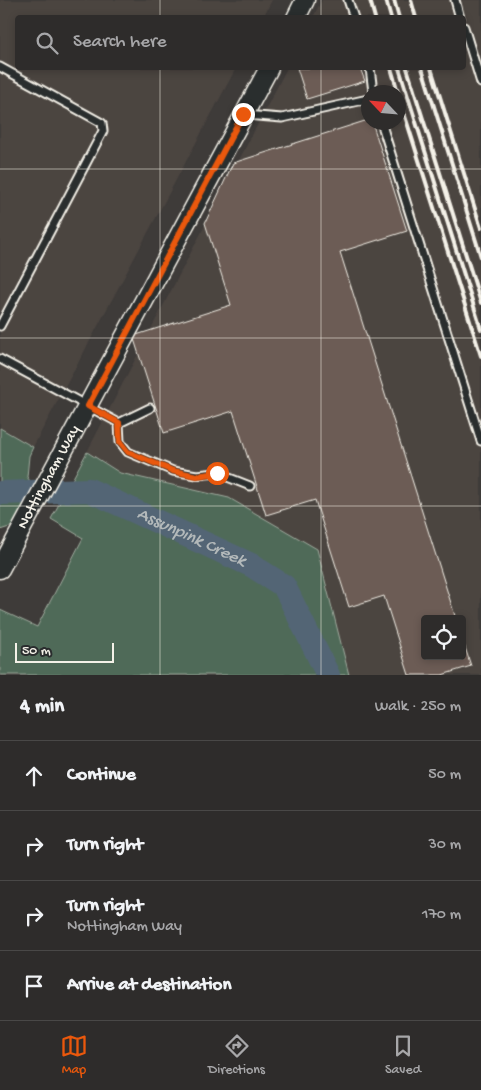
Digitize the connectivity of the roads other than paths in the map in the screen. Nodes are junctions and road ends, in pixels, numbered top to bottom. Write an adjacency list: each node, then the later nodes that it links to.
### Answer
1 (305, 0): 4 (street)
2 (348, 0): 5 (lane)
3 (455, 0): 6 (lane)
4 (298, 15)
5 (353, 15)
6 (459, 15)
7 (466, 34): 11 (lane)
8 (0, 67): 16 (lane)
9 (268, 70): 14 (street, Nottingham Way)
10 (370, 70): 12 (lane)
11 (481, 83)
12 (371, 85)
13 (361, 101): 14 (lane)
14 (243, 114): 18 (street, Nottingham Way)
15 (384, 130): 21 (lane)
16 (0, 326)
17 (0, 359): 18 (lane)
18 (88, 406): 20 (lane); 23 (street, Nottingham Way)
19 (150, 408): 20 (lane)
20 (119, 423): 22 (lane)
21 (481, 441)
22 (250, 486)
23 (0, 569)

